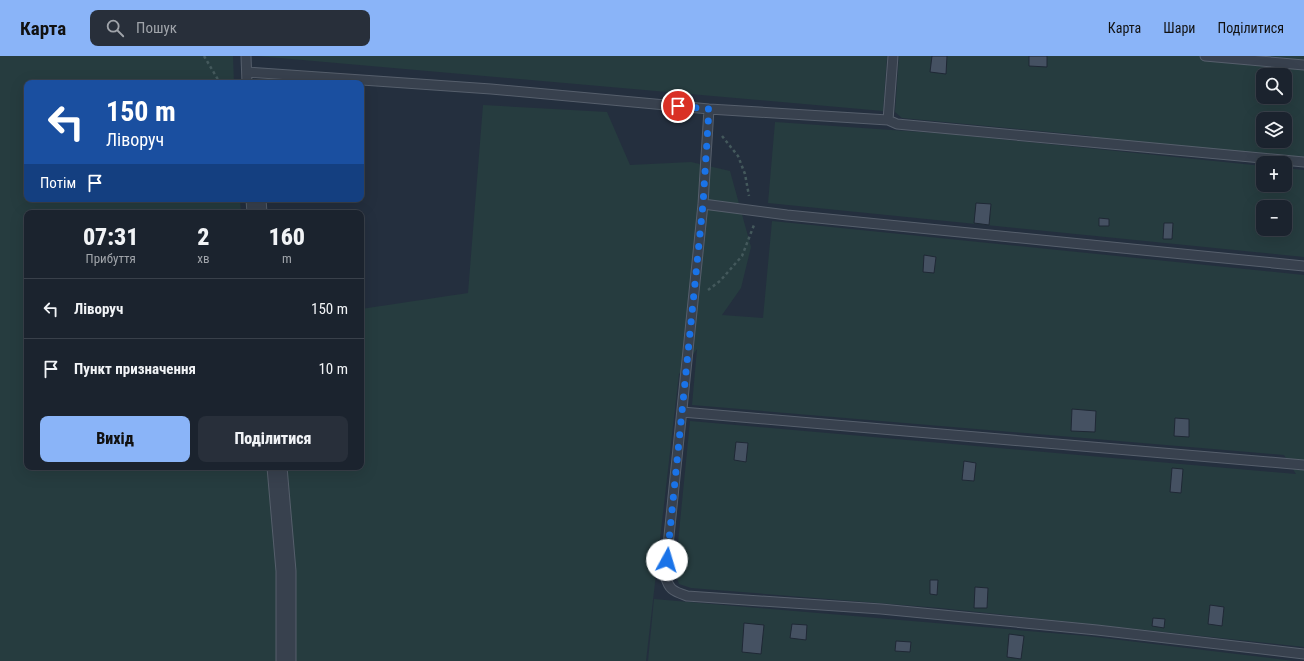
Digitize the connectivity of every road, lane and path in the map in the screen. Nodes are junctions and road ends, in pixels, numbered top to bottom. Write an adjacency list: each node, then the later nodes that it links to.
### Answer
1 (204, 56): 7 (path)
2 (246, 56): 6 (lane)
3 (893, 56): 12 (lane)
4 (1205, 56): 5 (lane)
5 (1304, 65)
6 (247, 72): 8 (lane); 9 (lane)
7 (218, 80)
8 (247, 80)
9 (362, 80)
10 (364, 80): 11 (lane)
11 (709, 109): 12 (lane); 14 (lane)
12 (888, 120): 13 (lane)
13 (1304, 162)
14 (703, 204): 15 (lane); 16 (lane)
15 (1304, 266)
16 (682, 412): 17 (lane); 19 (lane)
17 (1304, 465)
18 (277, 470): 20 (street)
19 (1304, 654)
20 (286, 661)

